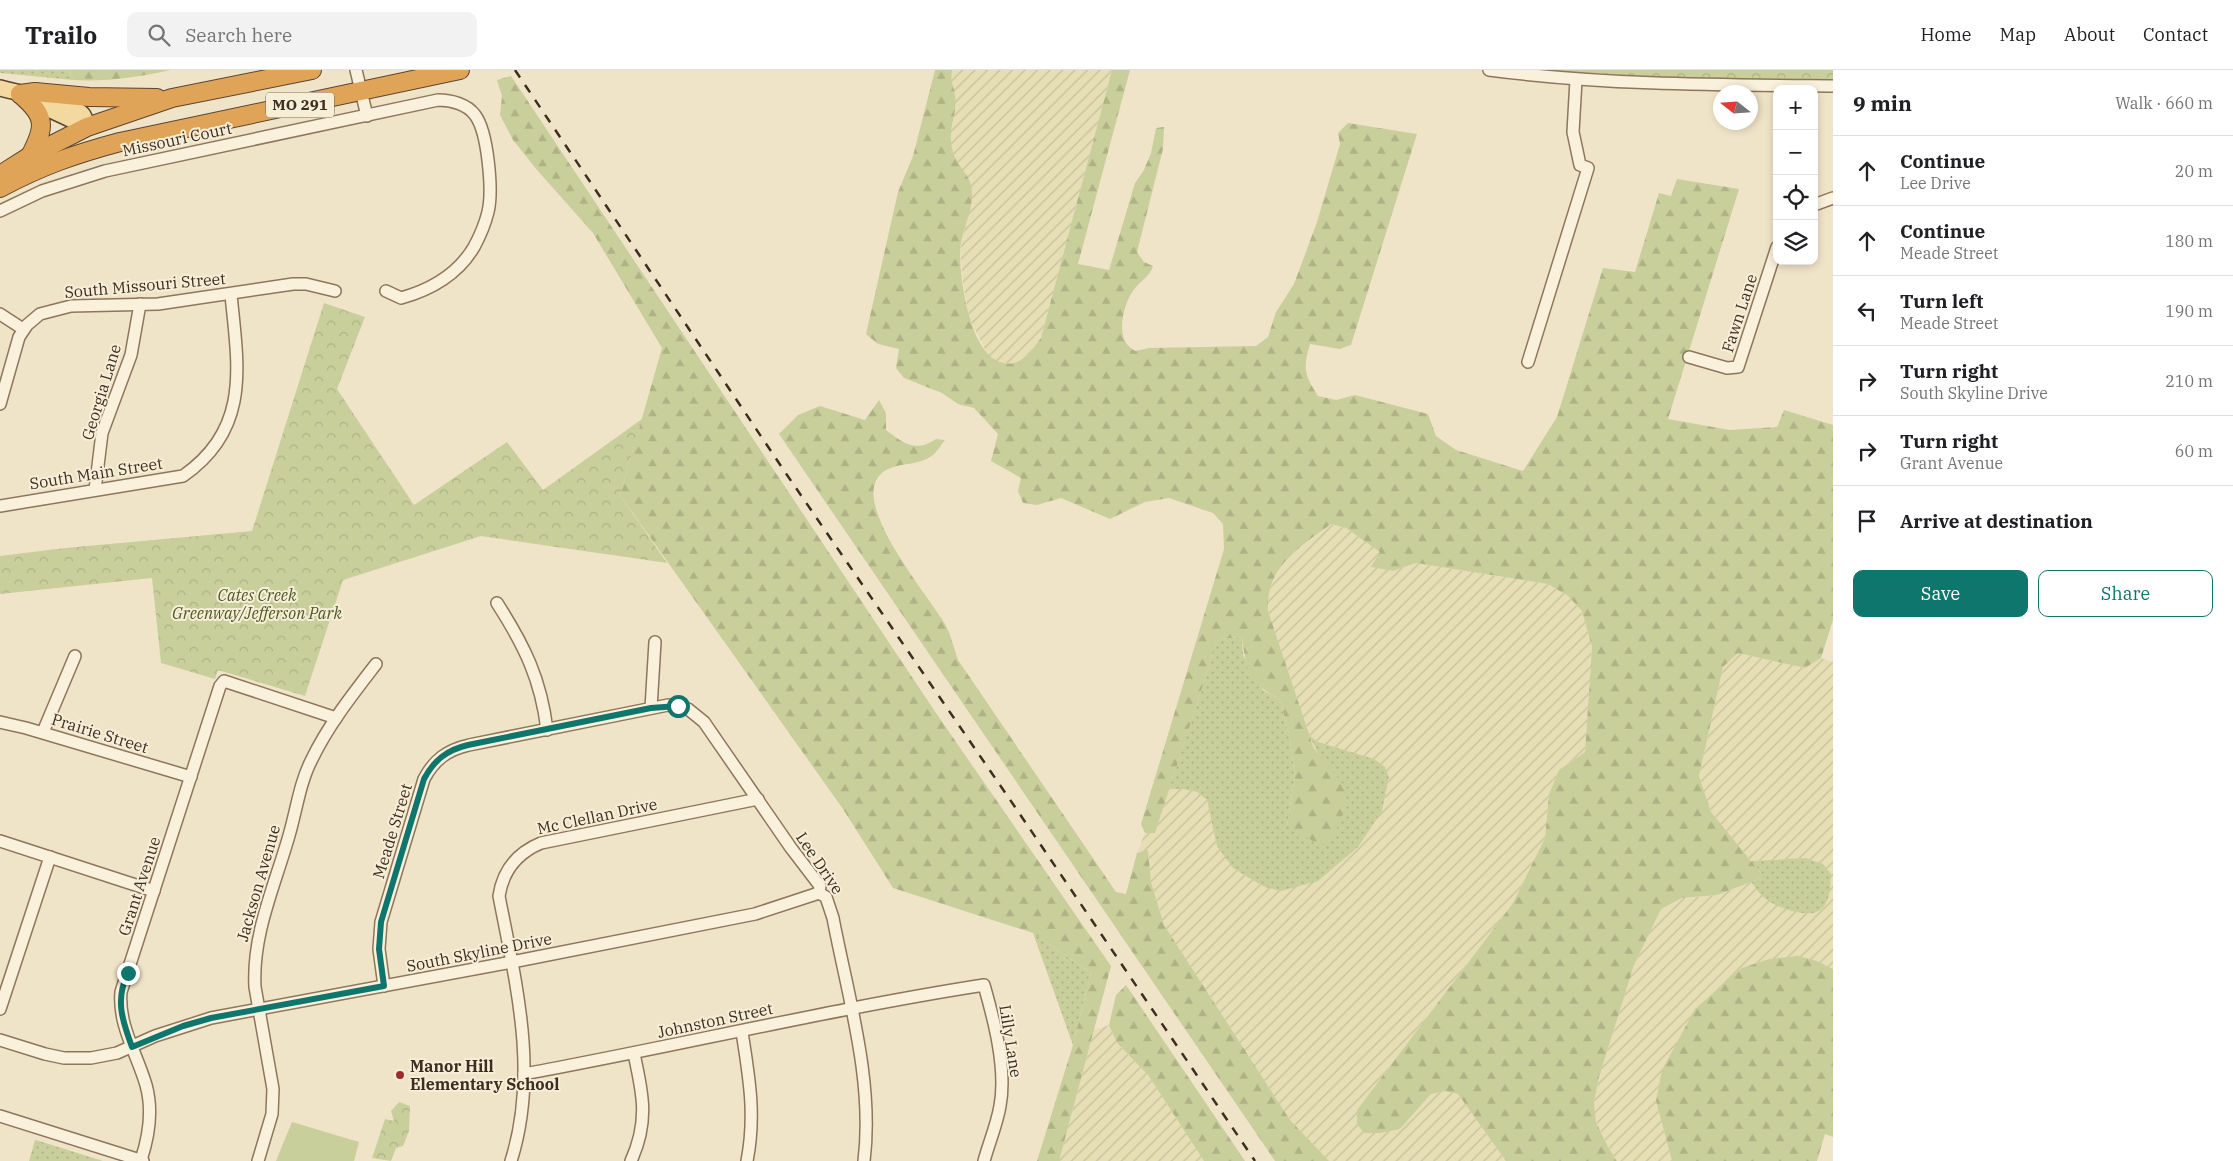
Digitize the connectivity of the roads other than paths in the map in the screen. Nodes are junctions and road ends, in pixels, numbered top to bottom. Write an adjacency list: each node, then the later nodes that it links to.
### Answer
1 (312, 70): 10 (highway, MO 291)
2 (356, 70): 8 (street)
3 (460, 70): 8 (highway, MO 291)
4 (1489, 70): 5 (street)
5 (1576, 80): 6 (street); 29 (street)
6 (1833, 86)
7 (0, 88): 9 (main road)
8 (361, 92): 11 (street); 13 (highway, MO 291)
9 (20, 94): 10 (highway); 12 (main road); 15 (highway)
10 (172, 98): 12 (highway, MO 291)
11 (367, 116): 20 (street, Missouri Court); 23 (street, Missouri Court)
12 (87, 126): 13 (highway); 14 (highway); 15 (highway, MO 291)
13 (139, 138): 14 (highway, MO 291)
14 (71, 155): 17 (highway, MO 291)
15 (30, 156): 16 (highway, MO 291)
16 (0, 175)
17 (0, 188)
18 (1833, 198): 19 (street)
19 (1818, 204)
20 (0, 211)
21 (1773, 259): 28 (street, Fawn Lane)
22 (335, 291): 24 (street, South Missouri Street)
23 (386, 291)
24 (231, 294): 25 (street, South Missouri Street); 31 (street, South Main Street)
25 (140, 304): 27 (street, South Missouri Street); 31 (street, Georgia Lane)
26 (0, 314): 27 (street)
27 (23, 329): 30 (street)
28 (1689, 357)
29 (1528, 362)
30 (0, 404)
31 (94, 490): 32 (street, South Main Street)
32 (0, 506)
33 (498, 603): 40 (street)
34 (655, 642): 37 (street)
35 (76, 656): 41 (street)
36 (376, 664): 38 (street, Jackson Avenue)
37 (651, 708): 40 (street, Meade Street); 43 (street, Lee Drive)
38 (336, 718): 42 (street, Grant Avenue); 52 (street, Jackson Avenue)
39 (0, 722): 41 (street, Prairie Street)
40 (547, 730): 50 (street, Meade Street)
41 (43, 732): 42 (street, Prairie Street)
42 (191, 777): 46 (street, Grant Avenue)
43 (758, 799): 47 (street, Lee Drive); 48 (street, Mc Clellan Drive)
44 (0, 840): 45 (street)
45 (50, 857): 46 (street); 51 (street)
46 (154, 891): 56 (street, Grant Avenue)
47 (819, 893): 48 (street, South Skyline Drive); 53 (street, Lee Drive)
48 (512, 962): 50 (street, South Skyline Drive); 58 (street, Mc Clellan Drive)
49 (984, 985): 53 (street, Johnston Street); 66 (street, Lilly Lane)
50 (384, 986): 52 (street, South Skyline Drive)
51 (0, 1009)
52 (259, 1009): 56 (street, South Skyline Drive); 61 (street, Jackson Avenue)
53 (851, 1009): 54 (street, Johnston Street); 65 (street, Lee Drive)
54 (742, 1032): 57 (street, Johnston Street); 64 (street)
55 (0, 1040): 56 (street, South Skyline Drive)
56 (132, 1047): 60 (street, Grant Avenue)
57 (634, 1054): 58 (street, Johnston Street); 63 (street)
58 (524, 1074): 62 (street, Mc Clellan Drive)
59 (0, 1116): 60 (street)
60 (142, 1161)
61 (258, 1161)
62 (510, 1161)
63 (631, 1161)
64 (747, 1161)
65 (864, 1161)
66 (984, 1161)

